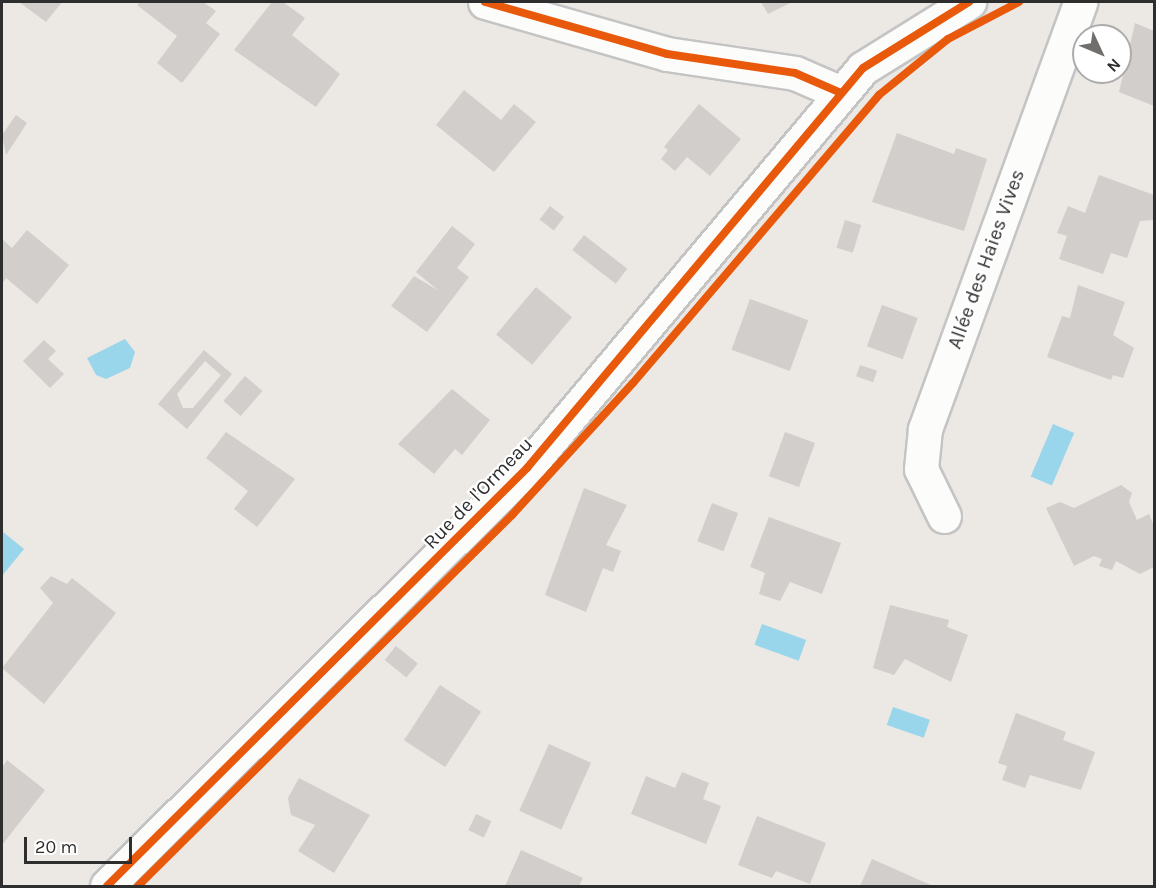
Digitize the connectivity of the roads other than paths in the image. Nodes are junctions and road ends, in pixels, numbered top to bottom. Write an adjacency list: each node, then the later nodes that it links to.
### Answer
1 (485, 2): 4 (street)
2 (969, 2): 4 (street, Rue de l'Ormeau)
3 (1080, 2): 5 (street, Allée des Haies Vives)
4 (841, 93): 6 (street, Rue de l'Ormeau)
5 (944, 516)
6 (106, 886)

